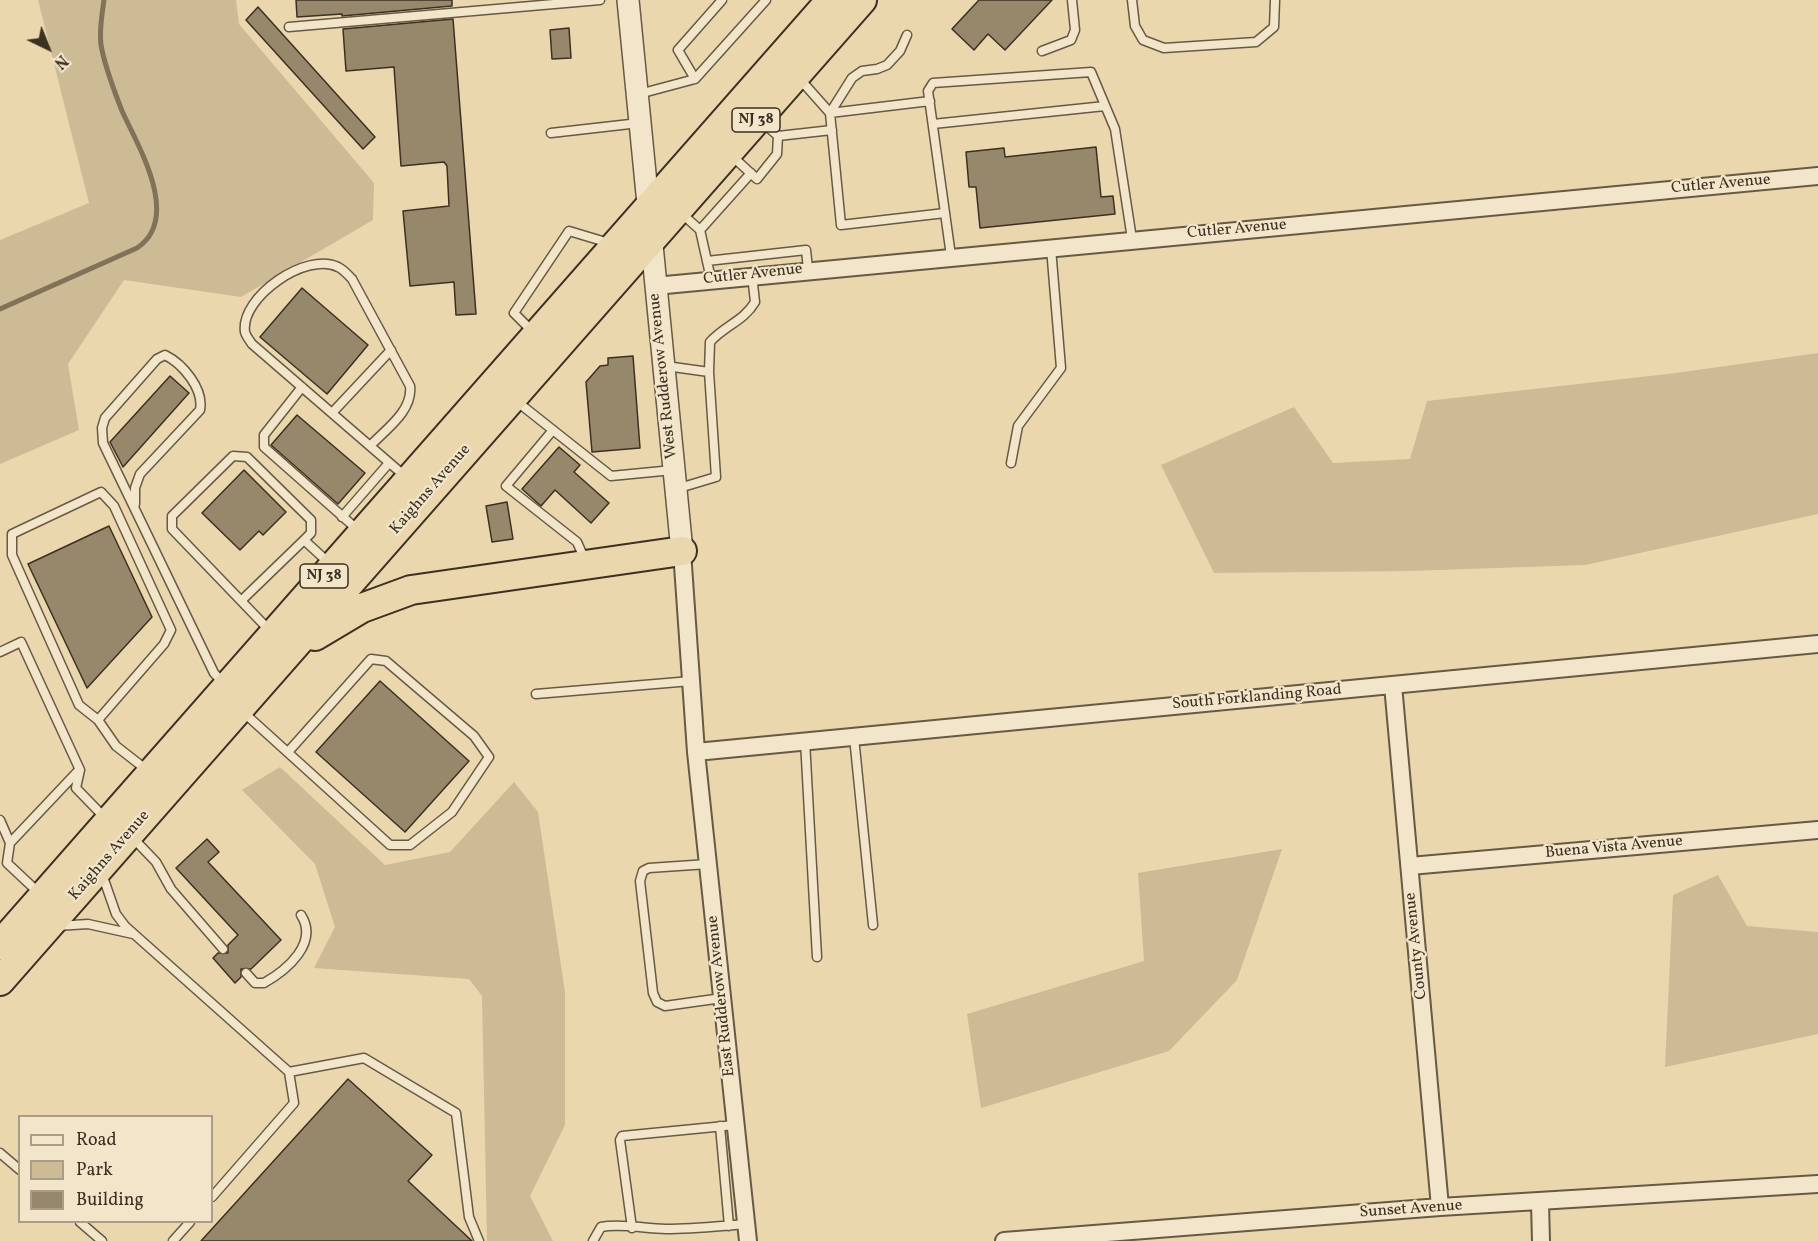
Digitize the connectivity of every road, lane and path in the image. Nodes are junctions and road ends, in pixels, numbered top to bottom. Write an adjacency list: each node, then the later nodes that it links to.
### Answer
1 (600, 0): 10 (lane)
2 (628, 0): 15 (street, West Rudderow Avenue)
3 (722, 0): 14 (lane)
4 (766, 0): 14 (lane)
5 (831, 0): 27 (highway, Kaighns Avenue / NJ 38)
6 (862, 0): 13 (highway, Kaighns Avenue / NJ 38)
7 (1072, 0): 12 (lane)
8 (1132, 0): 9 (lane)
9 (1275, 0)
10 (289, 27)
11 (907, 35): 18 (lane)
12 (1042, 51)
13 (796, 75): 18 (lane); 21 (highway, Kaighns Avenue / NJ 38)
14 (695, 79): 15 (lane)
15 (638, 94): 19 (street, West Rudderow Avenue)
16 (930, 101): 17 (lane); 18 (lane); 20 (lane)
17 (1105, 106): 20 (lane); 32 (lane)
18 (830, 113): 22 (lane)
19 (640, 123): 23 (lane); 27 (street, West Rudderow Avenue)
20 (933, 124): 29 (lane)
21 (768, 127): 22 (lane); 24 (highway, Kaighns Avenue / NJ 38); 25 (lane)
22 (832, 130): 29 (lane)
23 (551, 133)
24 (728, 153): 25 (lane); 28 (highway, Kaighns Avenue / NJ 38)
25 (751, 173): 30 (lane)
26 (1818, 176): 32 (street, Cutler Avenue)
27 (648, 207): 31 (street, West Rudderow Avenue); 33 (highway, Kaighns Avenue / NJ 38)
28 (677, 210): 30 (lane); 31 (highway, Kaighns Avenue / NJ 38)
29 (945, 213): 35 (lane)
30 (700, 230): 36 (lane)
31 (650, 240): 40 (street, West Rudderow Avenue); 46 (highway, Kaighns Avenue / NJ 38)
32 (1132, 240): 34 (street, Cutler Avenue)
33 (615, 245): 41 (highway, Kaighns Avenue / NJ 38); 41 (lane)
34 (1051, 247): 35 (street, Cutler Avenue); 50 (lane)
35 (951, 256): 37 (street, Cutler Avenue)
36 (707, 261): 37 (lane); 39 (lane)
37 (807, 270): 38 (street, Cutler Avenue)
38 (752, 275): 39 (street, Cutler Avenue); 44 (lane)
39 (711, 279): 40 (street, Cutler Avenue)
40 (656, 286): 43 (street, West Rudderow Avenue)
41 (536, 335): 51 (highway, Kaighns Avenue / NJ 38)
42 (391, 350): 45 (lane); 47 (lane); 49 (lane)
43 (663, 366): 44 (lane); 52 (street, West Rudderow Avenue)
44 (709, 372): 52 (lane)
45 (302, 387): 47 (lane); 54 (lane)
46 (513, 397): 48 (lane); 60 (highway, Kaighns Avenue / NJ 38)
47 (332, 413): 49 (lane)
48 (553, 430): 52 (lane); 57 (lane)
49 (370, 446): 51 (lane)
50 (1011, 463)
51 (399, 471): 54 (highway, Kaighns Avenue / NJ 38)
52 (675, 480): 56 (street, West Rudderow Avenue)
53 (135, 504): 53 (lane); 66 (lane)
54 (352, 526): 58 (highway, Kaighns Avenue / NJ 38)
55 (304, 540): 58 (lane); 59 (lane); 59 (lane)
56 (682, 551): 57 (highway); 63 (street, West Rudderow Avenue)
57 (586, 563): 60 (highway)
58 (333, 567): 60 (highway, Kaighns Avenue / NJ 38)
59 (242, 600): 60 (lane)
60 (281, 644): 66 (highway, Kaighns Avenue / NJ 38)
61 (1818, 644): 64 (street, South Forklanding Road)
62 (0, 652): 72 (lane)
63 (691, 681): 65 (lane); 71 (street, West Rudderow Avenue)
64 (1393, 685): 68 (street, South Forklanding Road); 79 (street, County Avenue)
65 (536, 694)
66 (233, 698): 70 (lane); 73 (highway, Kaighns Avenue / NJ 38); 75 (highway, Kaighns Avenue / NJ 38)
67 (98, 720): 67 (lane); 73 (lane)
68 (854, 737): 69 (street, South Forklanding Road); 83 (lane)
69 (805, 741): 71 (street, South Forklanding Road); 88 (lane)
70 (288, 752): 70 (lane)
71 (696, 752): 78 (street, East Rudderow Avenue)
72 (80, 770): 75 (lane); 77 (lane)
73 (151, 774): 75 (highway, Kaighns Avenue / NJ 38)
74 (0, 820): 77 (lane)
75 (118, 828): 80 (highway, Kaighns Avenue / NJ 38); 81 (highway, Kaighns Avenue / NJ 38); 87 (lane)
76 (1818, 830): 79 (street, Buena Vista Avenue)
77 (10, 843): 81 (lane)
78 (708, 864): 91 (street, East Rudderow Avenue); 91 (lane)
79 (1410, 866): 99 (street, County Avenue)
80 (100, 867): 84 (highway, Kaighns Avenue / NJ 38); 85 (lane)
81 (42, 897): 86 (highway, Kaighns Avenue / NJ 38)
82 (301, 915): 89 (lane)
83 (873, 925)
84 (49, 926): 85 (lane); 90 (highway, Kaighns Avenue / NJ 38)
85 (133, 934): 92 (lane)
86 (0, 945)
87 (223, 949)
88 (817, 957)
89 (246, 973)
90 (0, 981)
91 (722, 998): 93 (street, East Rudderow Avenue)
92 (289, 1072): 97 (lane); 107 (lane)
93 (728, 1125): 102 (street, East Rudderow Avenue); 103 (lane); 104 (lane)
94 (0, 1153): 95 (lane)
95 (18, 1168)
96 (1818, 1184): 98 (street, Sunset Avenue)
97 (213, 1196)
98 (1540, 1203): 99 (street, Sunset Avenue); 111 (street)
99 (1440, 1207): 110 (street, Sunset Avenue)
100 (82, 1223): 105 (lane)
101 (188, 1223): 106 (lane)
102 (746, 1224): 103 (lane); 109 (street, East Rudderow Avenue)
103 (729, 1226): 104 (lane)
104 (632, 1228): 108 (lane)
105 (102, 1241)
106 (173, 1241)
107 (479, 1241)
108 (593, 1241)
109 (748, 1241)
110 (1004, 1241)
111 (1541, 1241)

